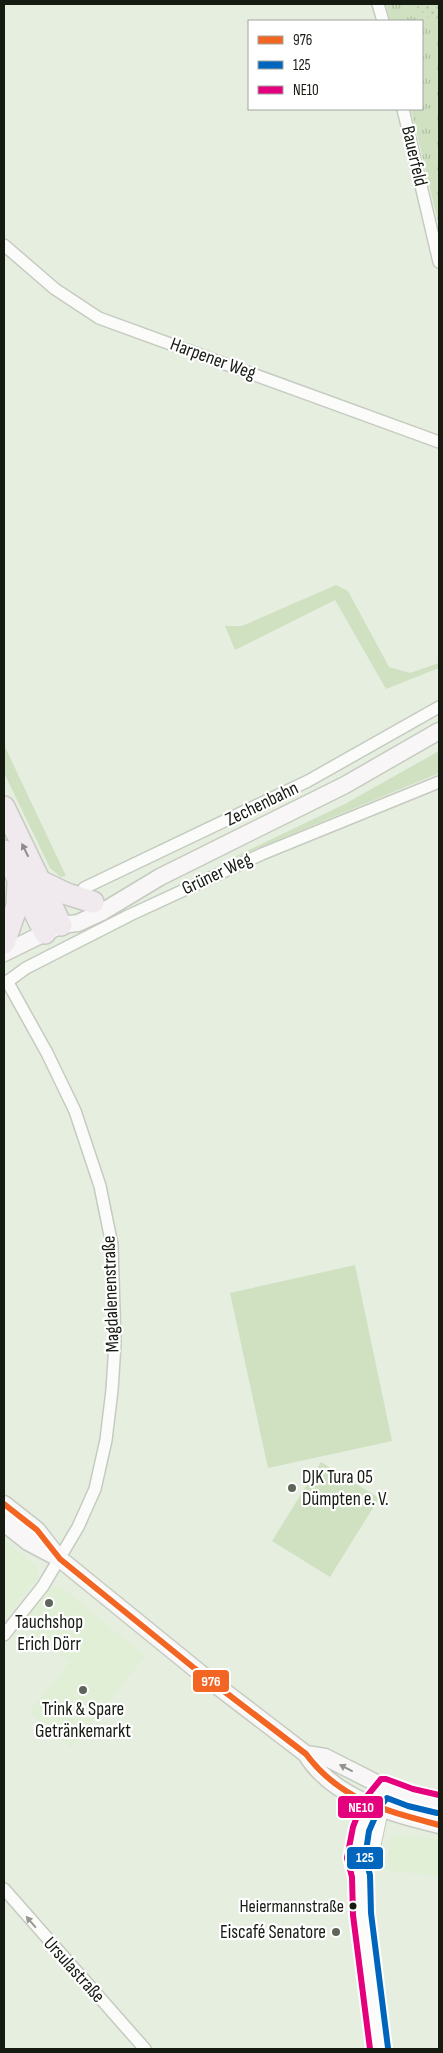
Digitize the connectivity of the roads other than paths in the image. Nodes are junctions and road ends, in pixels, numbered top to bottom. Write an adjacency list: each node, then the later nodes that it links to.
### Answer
1 (378, 4): 2 (street)
2 (383, 20)
3 (403, 110): 5 (street, Bauerfeld)
4 (4, 245): 6 (street, Harpener Weg)
5 (439, 262)
6 (439, 442)
7 (437, 709): 15 (street, Zechenbahn)
8 (439, 731): 12 (main road, Zechenbahn)
9 (439, 782): 19 (street, Grüner Weg)
10 (4, 807): 13 (highway, one-way to 10)
11 (4, 850): 14 (highway)
12 (160, 877): 15 (main road, Zechenbahn); 16 (main road, Zechenbahn)
13 (40, 881): 15 (highway); 16 (highway)
14 (18, 882): 16 (highway); 17 (highway)
15 (89, 895): 16 (main road, Zechenbahn)
16 (53, 929): 18 (main road, Zechenbahn)
17 (4, 943)
18 (4, 953)
19 (6, 983): 22 (street, Magdalenenstraße)
20 (4, 1504): 22 (main road)
21 (4, 1523): 22 (main road)
22 (60, 1559): 23 (street, Magdalenenstraße); 24 (main road)
23 (4, 1635)
24 (306, 1754): 25 (main road, one-way to 24); 27 (main road)
25 (384, 1787): 26 (main road); 27 (street)
26 (439, 1804)
27 (377, 1807): 28 (main road); 31 (street)
28 (439, 1825)
29 (4, 1889): 30 (street, Ursulastraße, one-way to 29)
30 (145, 2049)
31 (379, 2049)

